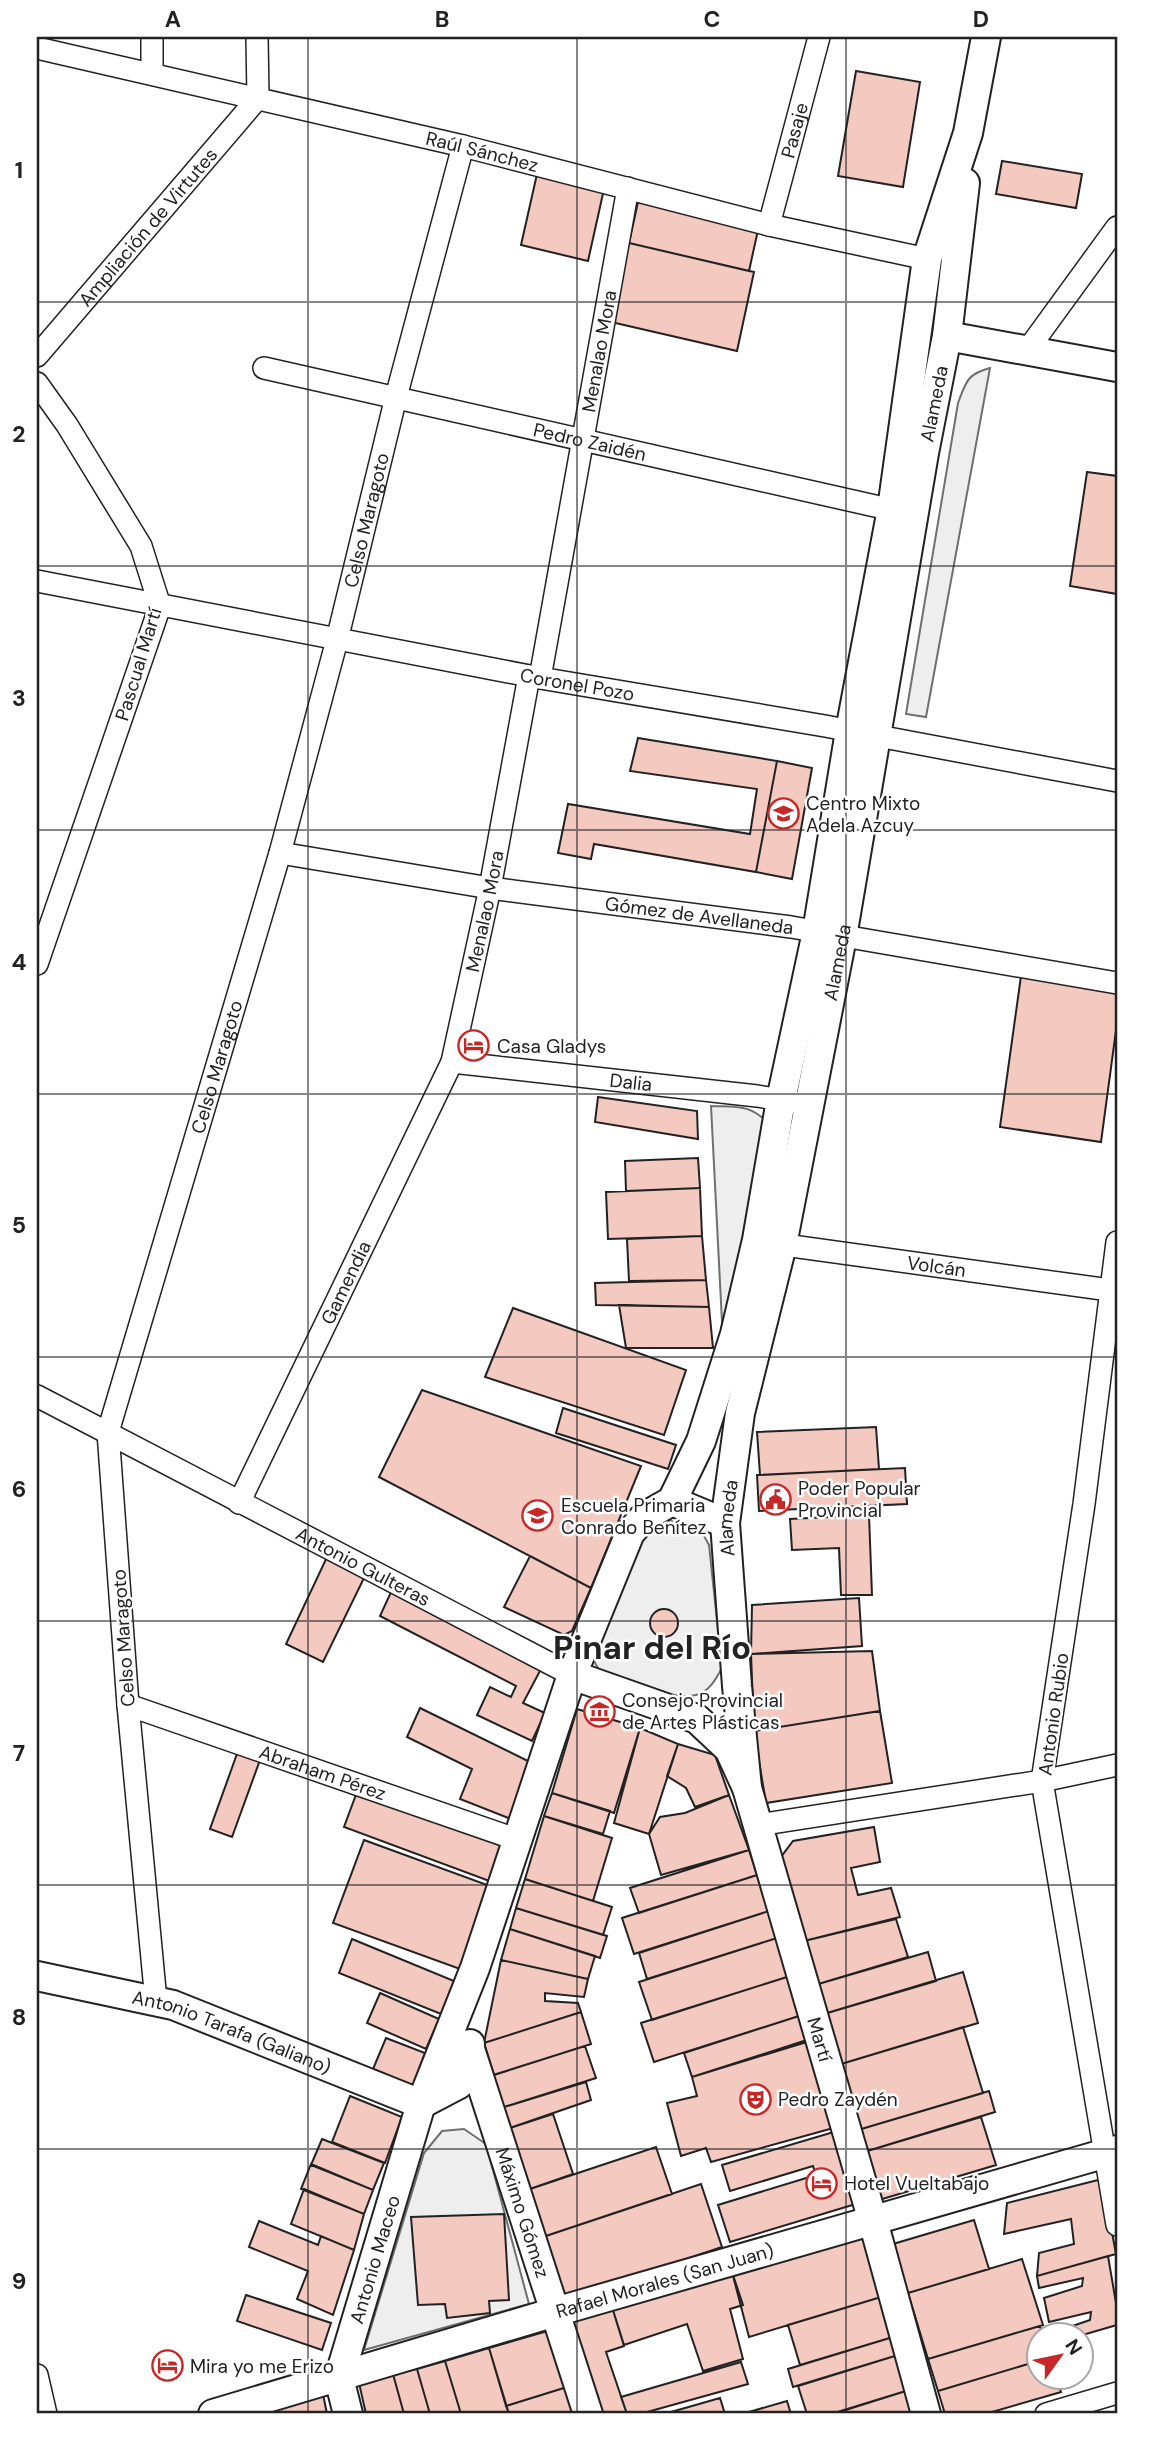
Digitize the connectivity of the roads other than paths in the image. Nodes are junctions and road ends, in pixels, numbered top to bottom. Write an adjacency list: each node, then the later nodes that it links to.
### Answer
1 (152, 37): 6 (street)
2 (257, 37): 7 (street)
3 (819, 37): 12 (street, Pasaje)
4 (986, 37): 8 (main road, Alameda)
5 (37, 48): 6 (street, Raúl Sánchez)
6 (152, 74): 7 (street, Raúl Sánchez)
7 (258, 98): 9 (street, Raúl Sánchez); 19 (street, Ampliación de Virtutes)
8 (968, 133): 11 (main road, Alameda); 15 (main road, Alameda)
9 (463, 146): 10 (street, Raúl Sánchez); 24 (street, Celso Maragoto)
10 (628, 188): 12 (street, Raúl Sánchez); 25 (street, Menalao Mora)
11 (944, 209): 14 (main road, Alameda); 16 (main road)
12 (769, 225): 14 (street, Raúl Sánchez)
13 (1117, 227): 18 (street)
14 (926, 259): 26 (main road, Alameda)
15 (952, 288): 16 (main road, Alameda); 17 (main road)
16 (947, 336): 17 (main road); 23 (main road, Alameda); 26 (main road)
17 (996, 346): 18 (main road); 23 (main road)
18 (1026, 352): 20 (main road)
19 (37, 356)
20 (1117, 367)
21 (264, 368): 24 (street, Pedro Zaidén)
22 (37, 383): 28 (street, Pascual Martí)
23 (938, 387): 26 (main road, Alameda)
24 (396, 397): 25 (street, Pedro Zaidén); 29 (street, Celso Maragoto)
25 (581, 441): 26 (street, Pedro Zaidén); 30 (street, Menalao Mora)
26 (901, 506): 31 (main road, Alameda)
27 (37, 581): 28 (street, Coronel Pozo)
28 (160, 606): 29 (street, Coronel Pozo); 36 (street, Pascual Martí)
29 (337, 640): 30 (street, Coronel Pozo); 33 (street, Celso Maragoto)
30 (534, 677): 31 (street, Coronel Pozo); 34 (street, Menalao Mora)
31 (863, 734): 32 (street, Coronel Pozo); 35 (main road, Alameda)
32 (1117, 781)
33 (279, 853): 34 (street, Gómez de Avellaneda); 45 (street, Celso Maragoto)
34 (490, 888): 35 (street, Gómez de Avellaneda); 38 (street, Menalao Mora)
35 (830, 934): 37 (street, Gómez de Avellaneda); 39 (main road, Alameda); 40 (main road, Alameda)
36 (37, 964)
37 (1117, 983)
38 (452, 1062): 39 (street, Dalia); 47 (street, Gamendia)
39 (781, 1100): 40 (street, Dalia); 42 (main road, Alameda)
40 (810, 1105): 42 (main road, Alameda)
41 (1117, 1242): 43 (street, Antonio Rubio)
42 (770, 1243): 43 (street, Volcán); 46 (main road, Alameda); 48 (main road, Alameda)
43 (1114, 1291): 54 (street, Antonio Rubio)
44 (37, 1396): 45 (street, Antonio Gulteras)
45 (108, 1432): 47 (street, Antonio Gulteras); 51 (street, Celso Maragoto)
46 (672, 1502): 48 (main road); 49 (main road)
47 (240, 1503): 49 (street, Antonio Gulteras)
48 (725, 1523): 50 (main road, Alameda)
49 (572, 1675): 52 (main road, Antonio Gulteras); 57 (main road, Antonio Maceo)
50 (737, 1686): 52 (main road); 55 (main road, Alameda)
51 (128, 1705): 57 (street, Abraham Pérez); 60 (street, Celso Maragoto)
52 (697, 1719): 55 (main road, Antonio Gulteras)
53 (1117, 1765): 54 (street)
54 (1042, 1781): 56 (street); 63 (street, Antonio Rubio)
55 (747, 1788): 56 (main road, Martí)
56 (758, 1825): 64 (main road, Martí)
57 (518, 1840): 58 (main road, Antonio Maceo)
58 (475, 1968): 61 (main road, Antonio Maceo); 62 (main road, Antonio Maceo)
59 (37, 1976): 60 (main road, Antonio Tarafa (Galiano))
60 (156, 2001): 62 (main road, Antonio Tarafa (Galiano))
61 (470, 2049): 62 (main road, Antonio Maceo); 66 (main road, Máximo Gómez)
62 (421, 2104): 68 (main road, Antonio Maceo)
63 (1110, 2152): 64 (main road, Rafael Morales (San Juan)); 65 (street, Antonio Rubio)
64 (873, 2221): 66 (main road, Rafael Morales (San Juan)); 74 (main road, Martí)
65 (1117, 2225)
66 (555, 2312): 68 (main road, Rafael Morales (San Juan)); 73 (main road, Máximo Gómez)
67 (37, 2375): 70 (street)
68 (340, 2378): 71 (main road, Rafael Morales (San Juan)); 72 (main road, Antonio Maceo)
69 (1117, 2393): 75 (street)
70 (46, 2414)
71 (213, 2414)
72 (348, 2414)
73 (588, 2414)
74 (926, 2414)
75 (1046, 2414)

